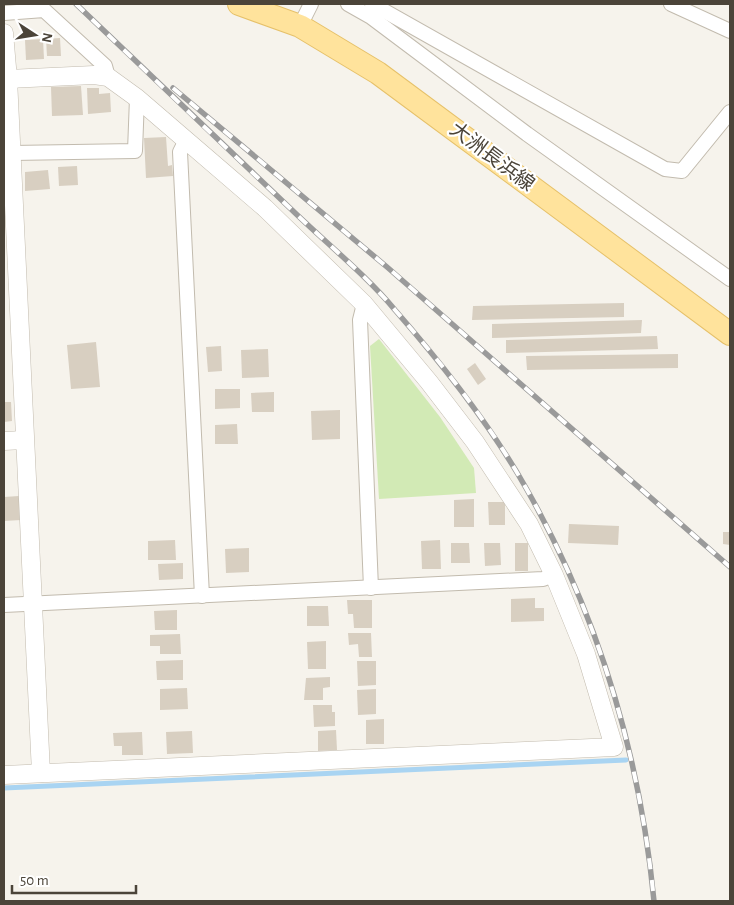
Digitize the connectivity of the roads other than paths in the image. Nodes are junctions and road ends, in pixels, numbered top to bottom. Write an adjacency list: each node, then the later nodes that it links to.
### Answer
1 (239, 4): 7 (main road, 大洲長浜線)
2 (311, 4): 7 (street)
3 (348, 4): 16 (street)
4 (372, 4): 13 (street)
5 (671, 4): 8 (street)
6 (4, 13): 10 (street)
7 (300, 26): 18 (main road, 大洲長浜線)
8 (730, 31)
9 (4, 33): 11 (street)
10 (108, 76): 11 (street); 12 (street)
11 (8, 78): 15 (street)
12 (137, 98): 14 (street); 15 (street)
13 (730, 112)
14 (186, 140): 17 (street); 23 (street)
15 (9, 161): 19 (street)
16 (730, 279)
17 (364, 304): 21 (street); 22 (street)
18 (730, 334)
19 (24, 440): 20 (street); 24 (street)
20 (4, 441)
21 (554, 575): 22 (street); 26 (street)
22 (371, 588): 23 (street)
23 (202, 596): 24 (street)
24 (31, 604): 25 (street); 26 (street)
25 (4, 605)
26 (41, 773): 27 (street)
27 (4, 775)

